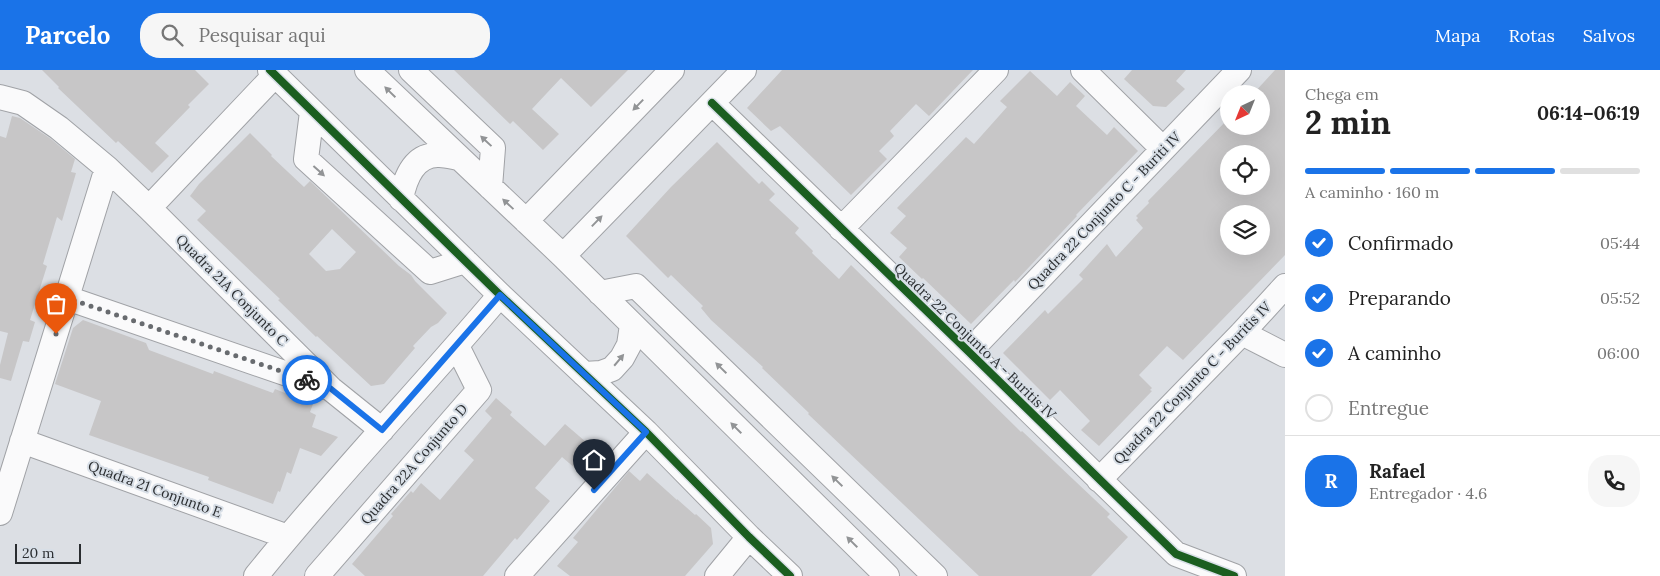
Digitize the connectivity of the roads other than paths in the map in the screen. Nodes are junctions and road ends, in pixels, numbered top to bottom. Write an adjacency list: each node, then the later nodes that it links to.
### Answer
1 (367, 70): 13 (street, one-way to 1)
2 (411, 70): 15 (street, one-way to 2)
3 (672, 70): 18 (street, one-way to 18)
4 (744, 70): 10 (street)
5 (996, 70): 19 (street)
6 (1083, 70): 12 (street)
7 (1239, 70): 12 (street, Quadra 22 Conjunto C - Buriti IV)
8 (273, 73): 11 (street); 17 (street)
9 (0, 97): 14 (street, Quadra 21A Conjunto C)
10 (712, 103): 19 (street, Quadra 22 Conjunto A - Buritis IV); 20 (street, one-way to 10)
11 (312, 112): 16 (street); 21 (street, one-way to 21)
12 (1163, 149): 29 (street, Quadra 22 Conjunto C - Buriti IV)
13 (459, 158): 15 (street); 16 (street)
14 (107, 168): 17 (street, Quadra 21A Conjunto C); 25 (street)
15 (490, 187): 18 (street, one-way to 15)
16 (401, 198): 21 (street)
17 (149, 208): 32 (street, Quadra 21A Conjunto C)
18 (526, 220): 20 (street)
19 (841, 229): 29 (street, Quadra 22 Conjunto A - Buritis IV)
20 (563, 256): 23 (street)
21 (465, 261): 24 (street)
22 (1285, 286): 27 (street, Quadra 22 Conjunto C - Buritis IV)
23 (600, 293): 26 (street); 46 (street, one-way to 23)
24 (500, 295): 28 (street); 31 (street)
25 (67, 298): 32 (street); 35 (street)
26 (632, 325): 31 (street, one-way to 26); 45 (street, one-way to 26)
27 (1242, 333): 30 (street); 36 (street, Quadra 22 Conjunto C - Buritis IV)
28 (457, 346): 33 (street); 41 (street, Quadra 22A Conjunto D)
29 (969, 352): 36 (street, Quadra 22 Conjunto A - Buritis IV)
30 (1285, 355)
31 (584, 374): 34 (street)
32 (330, 388): 33 (street, Quadra 21A Conjunto C)
33 (382, 430): 38 (street)
34 (646, 432): 39 (street); 42 (street)
35 (22, 441): 37 (street); 38 (street, Quadra 21 Conjunto E)
36 (1099, 480): 47 (street, Quadra 22 Conjunto A - Buritis IV)
37 (0, 513)
38 (288, 537): 40 (street)
39 (749, 537): 43 (street); 44 (street)
40 (256, 576)
41 (317, 576)
42 (517, 576)
43 (716, 576)
44 (790, 576)
45 (887, 576)
46 (935, 576)
47 (1234, 576)

